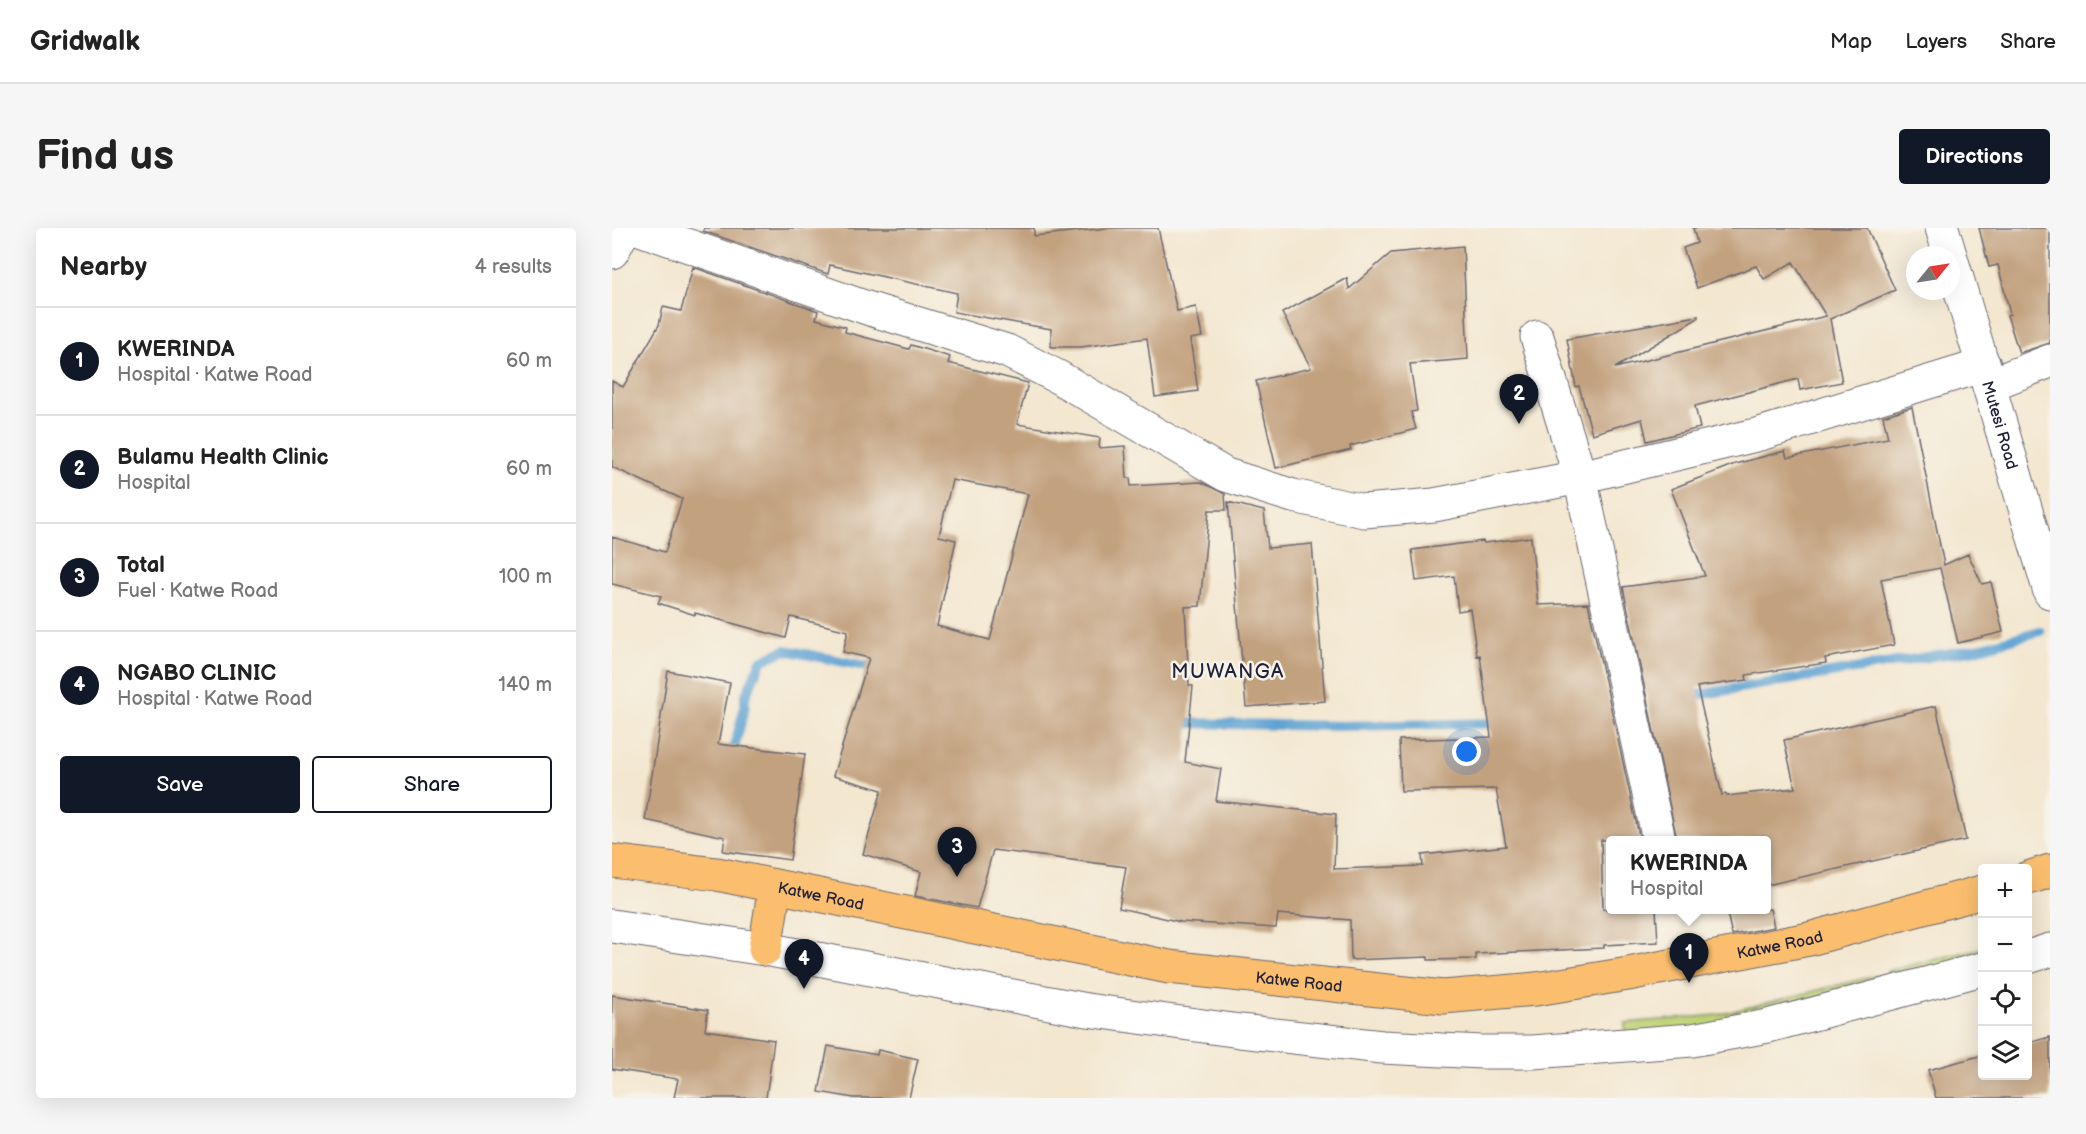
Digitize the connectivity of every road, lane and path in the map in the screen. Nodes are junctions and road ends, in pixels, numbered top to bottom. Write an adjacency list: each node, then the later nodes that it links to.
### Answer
1 (625, 228): 5 (street)
2 (637, 228): 10 (street)
3 (1942, 228): 4 (street, Mutesi Road)
4 (1948, 246)
5 (612, 252)
6 (1960, 287): 9 (street, Mutesi Road)
7 (1537, 337): 10 (street)
8 (2050, 362): 9 (street)
9 (1986, 375): 10 (street); 11 (street, Mutesi Road)
10 (1580, 477): 12 (street)
11 (2049, 584)
12 (1658, 836)
13 (612, 861): 16 (highway, Katwe Road)
14 (2050, 871): 15 (highway)
15 (2032, 877)
16 (775, 886): 17 (highway, Katwe Road); 19 (highway)
17 (1978, 893)
18 (612, 926): 19 (street)
19 (765, 949): 22 (street)
20 (2050, 950): 21 (street)
21 (2032, 956)
22 (1978, 970)

